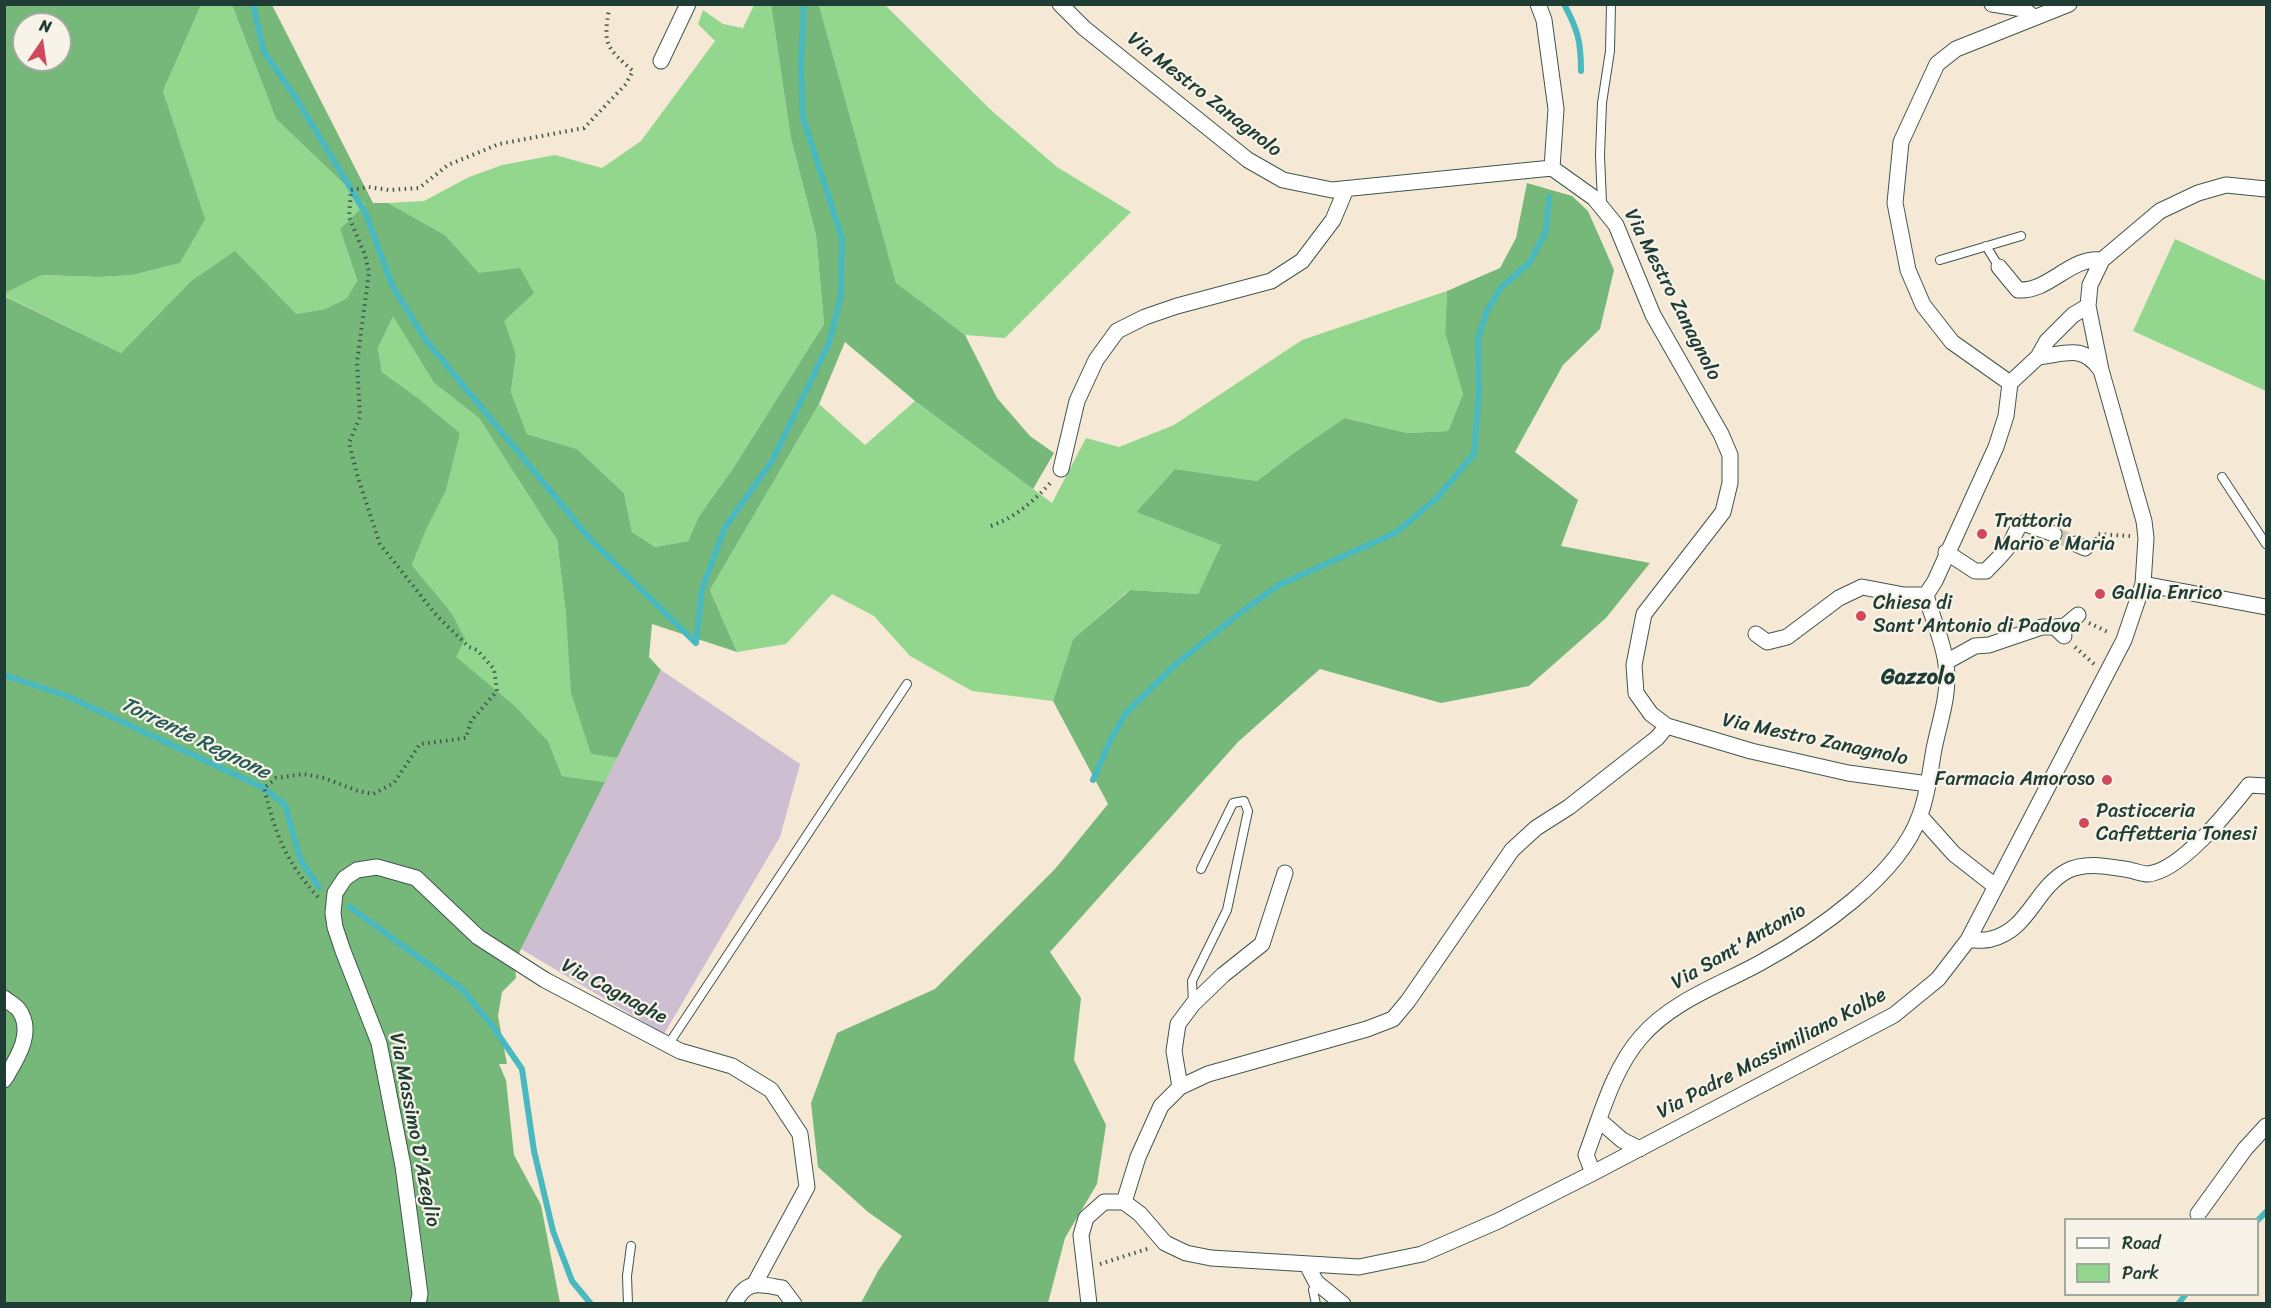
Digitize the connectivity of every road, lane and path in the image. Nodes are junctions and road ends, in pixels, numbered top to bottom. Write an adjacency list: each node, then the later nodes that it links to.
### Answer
1 (688, 4): 9 (street)
2 (1538, 4): 10 (street)
3 (1611, 4): 13 (lane)
4 (1992, 4): 8 (street)
5 (2070, 4): 8 (street)
6 (1062, 5): 11 (street, Via Mestro Zanagnolo)
7 (609, 9): 47 (path)
8 (2034, 17): 22 (street)
9 (661, 61)
10 (1552, 168): 11 (street, Via Mestro Zanagnolo); 13 (street, Via Mestro Zanagnolo)
11 (1346, 189): 23 (street)
12 (2266, 189): 17 (street)
13 (1602, 207): 40 (street, Via Mestro Zanagnolo)
14 (2021, 236): 15 (lane)
15 (1986, 246): 16 (lane); 18 (lane)
16 (1940, 260)
17 (2102, 260): 18 (street); 19 (street)
18 (1999, 267)
19 (2088, 306): 20 (street); 21 (street, Via Padre Massimiliano Kolbe)
20 (2038, 357): 21 (street); 22 (street)
21 (2101, 370): 27 (street, Via Padre Massimiliano Kolbe)
22 (2010, 383): 30 (street)
23 (1061, 469): 25 (path)
24 (2222, 477): 28 (lane)
25 (991, 526)
26 (2054, 534): 30 (street)
27 (2146, 538): 29 (path); 31 (street, Via Padre Massimiliano Kolbe)
28 (2266, 544)
29 (2081, 546)
30 (1946, 552): 32 (street)
31 (2143, 584): 33 (street); 38 (street, Via Padre Massimiliano Kolbe)
32 (1926, 595): 36 (street); 37 (street, Via Sant'Antonio)
33 (2266, 607)
34 (2078, 615): 35 (street)
35 (2059, 631): 37 (street); 38 (path)
36 (1756, 634)
37 (1946, 662): 41 (street, Via Sant'Antonio)
38 (2107, 673): 46 (street, Via Padre Massimiliano Kolbe)
39 (907, 684): 52 (lane)
40 (1666, 726): 41 (street, Via Mestro Zanagnolo); 54 (street)
41 (1928, 784): 43 (street, Via Sant'Antonio)
42 (2266, 786): 48 (street)
43 (1920, 816): 46 (street); 55 (street, Via Sant'Antonio)
44 (1201, 869): 51 (lane)
45 (1285, 873): 51 (street)
46 (1995, 886): 48 (street, Via Padre Massimiliano Kolbe)
47 (334, 906): 49 (street, Via Cagnaghe); 52 (street, Via Cagnaghe)
48 (1968, 940): 57 (street, Via Padre Massimiliano Kolbe)
49 (350, 967): 67 (street, Via Massimo D'Azeglio)
50 (4, 998): 53 (street)
51 (1193, 1004): 54 (street)
52 (668, 1045): 66 (street, Via Cagnaghe)
53 (4, 1080)
54 (1180, 1087): 59 (street)
55 (1599, 1120): 57 (street); 58 (street, Via Sant'Antonio)
56 (2266, 1126): 60 (street)
57 (1640, 1149): 58 (street)
58 (1593, 1173): 63 (street)
59 (1124, 1202): 61 (street); 64 (street)
60 (2198, 1214)
61 (1165, 1243): 63 (street); 64 (path)
62 (631, 1246): 68 (lane)
63 (1307, 1266): 65 (street)
64 (1083, 1269): 71 (street)
65 (1316, 1282): 72 (lane); 73 (street)
66 (754, 1283): 69 (street); 70 (street)
67 (418, 1304)
68 (628, 1304)
69 (734, 1304)
70 (794, 1304)
71 (1089, 1304)
72 (1316, 1304)
73 (1343, 1304)

